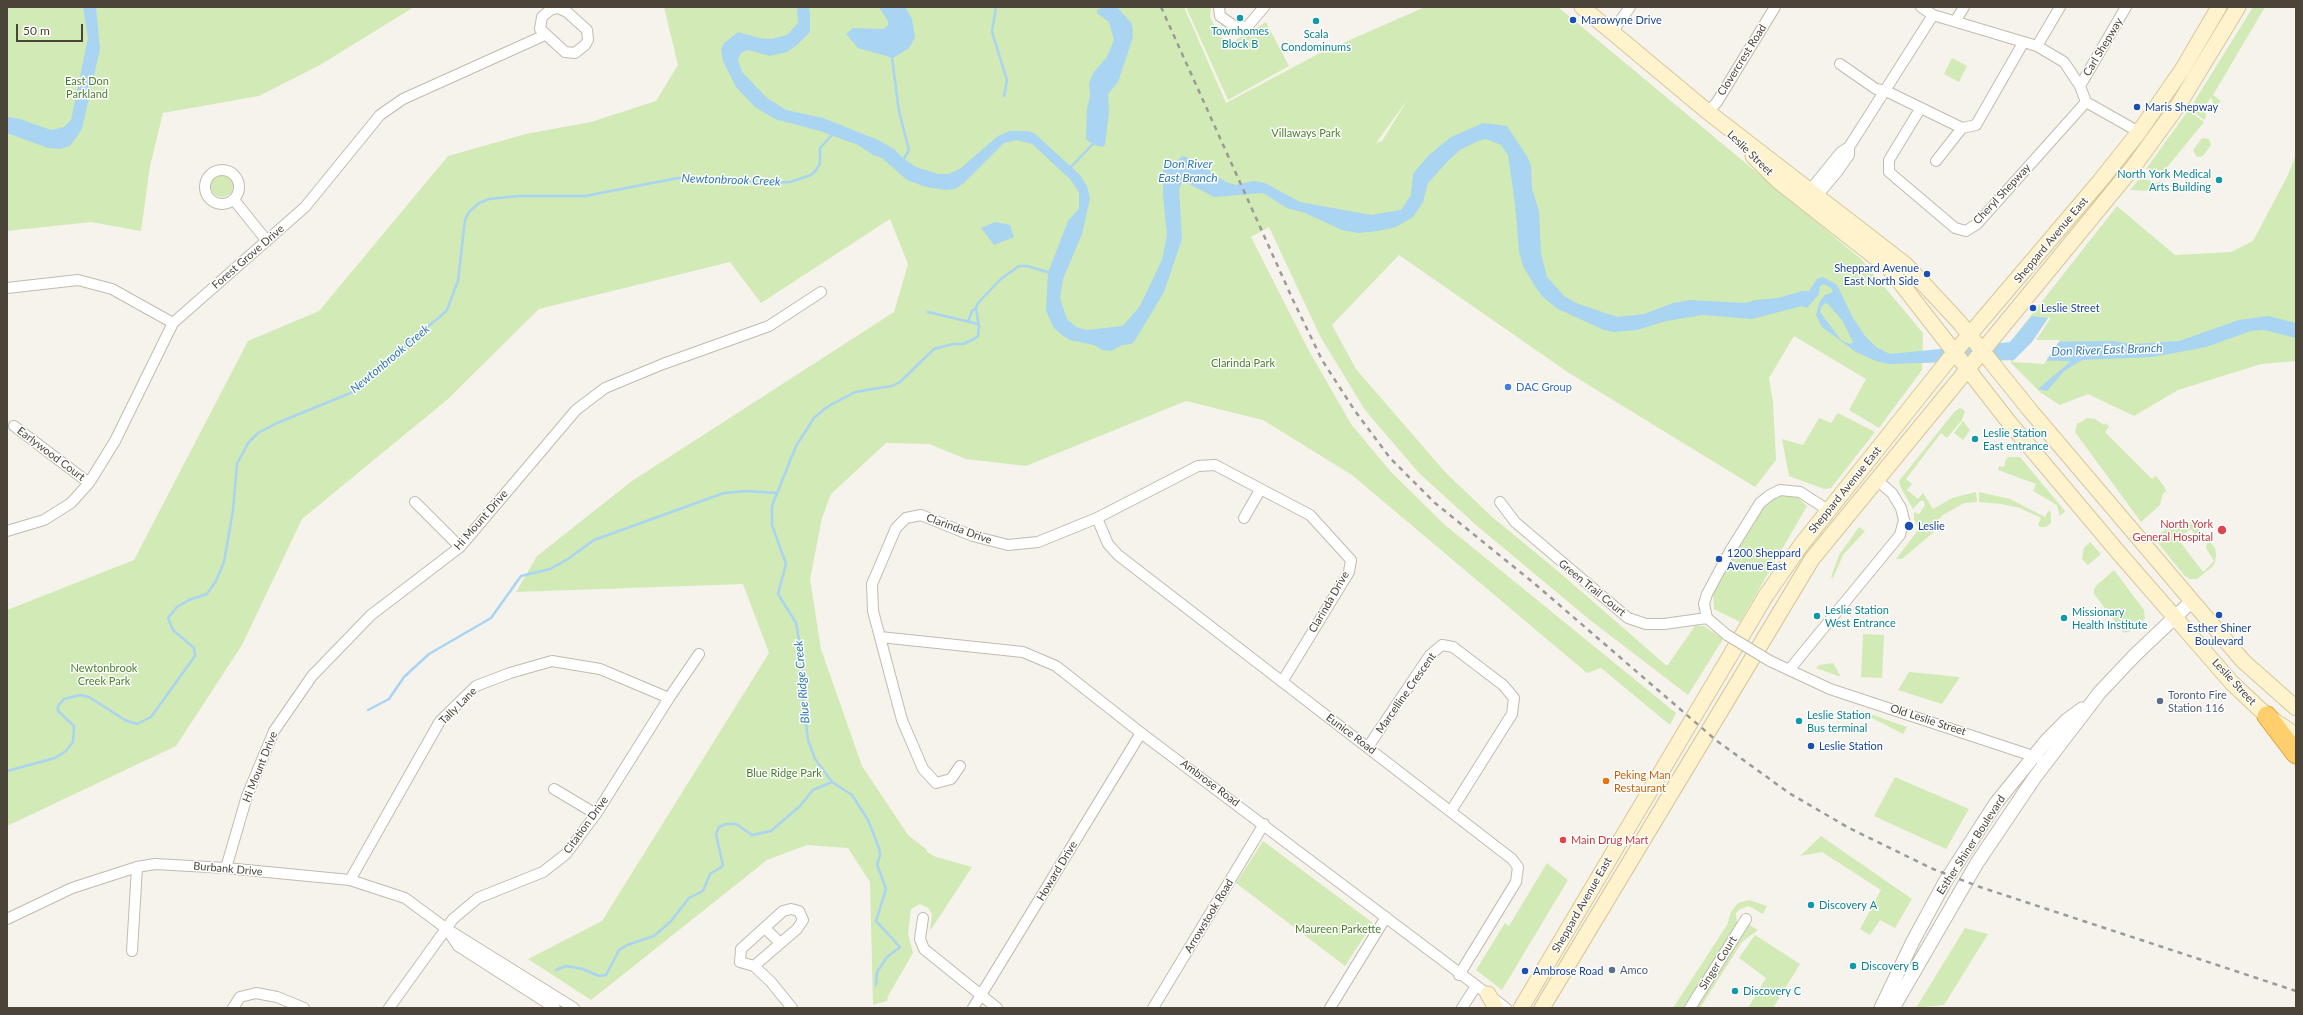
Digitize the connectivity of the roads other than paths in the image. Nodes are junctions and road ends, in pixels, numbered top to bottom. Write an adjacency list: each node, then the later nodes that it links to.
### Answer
1 (1218, 7): 2 (street)
2 (1264, 7)
3 (1582, 7): 14 (main road, Leslie Street)
4 (1630, 7): 14 (street)
5 (1775, 7): 23 (street, Clovercrest Road)
6 (1921, 7): 12 (street)
7 (1964, 7): 13 (street)
8 (2060, 7): 17 (street)
9 (2126, 7): 19 (street, Carl Shepway)
10 (2219, 7): 25 (main road, Sheppard Avenue East)
11 (2238, 7): 35 (main road, Sheppard Avenue East)
12 (1933, 15): 13 (street); 20 (street)
13 (1956, 20): 16 (street)
14 (1612, 32): 23 (main road, Leslie Street)
15 (545, 35): 15 (street); 29 (street, Forest Grove Drive)
16 (2023, 43): 17 (street); 24 (street)
17 (2037, 46): 19 (street)
18 (1840, 64): 20 (street)
19 (2080, 86): 21 (street)
20 (1886, 91): 22 (street); 27 (street)
21 (2086, 102): 22 (street, Cheryl Shepway); 25 (street)
22 (1920, 109): 24 (street)
23 (1708, 112): 27 (main road, Leslie Street)
24 (1962, 128): 26 (street)
25 (2139, 132): 33 (main road, Sheppard Avenue East)
26 (1936, 162)
27 (1810, 197): 33 (main road, Leslie Street); 34 (main road, Leslie Street)
28 (234, 200): 29 (street)
29 (267, 241): 32 (street, Forest Grove Drive)
30 (7, 288): 32 (street)
31 (821, 292): 47 (street, Hi Mount Drive)
32 (173, 323): 39 (street, Forest Grove Drive)
33 (1970, 336): 34 (main road, Sheppard Avenue East); 35 (main road, Leslie Street)
34 (1954, 353): 36 (main road, Leslie Street); 43 (main road, Sheppard Avenue East)
35 (1982, 353): 36 (main road, Sheppard Avenue East); 48 (main road, Leslie Street)
36 (1968, 370): 38 (main road, Sheppard Avenue East); 49 (main road, Leslie Street)
37 (14, 426): 39 (street, Earlywood Court)
38 (1878, 481): 53 (street); 99 (main road, Sheppard Avenue East)
39 (89, 483): 46 (street, Forest Grove Drive)
40 (1260, 490): 44 (street, Clarinda Drive); 45 (street); 54 (street, Clarinda Drive)
41 (415, 502): 47 (street)
42 (1500, 502): 50 (street, Green Trail Court)
43 (1828, 510): 50 (street); 98 (main road, Sheppard Avenue East)
44 (1097, 518): 51 (street, Clarinda Drive); 54 (street, Eunice Road)
45 (1244, 518)
46 (7, 531)
47 (460, 547): 71 (street, Hi Mount Drive)
48 (2192, 602): 49 (street, Esther Shiner Boulevard); 57 (main road, Leslie Street)
49 (2174, 616): 56 (street, Esther Shiner Boulevard); 58 (main road, Leslie Street)
50 (1706, 618): 53 (street, Old Leslie Street, bridge)
51 (880, 637): 59 (street, Ambrose Road); 65 (street, Clarinda Drive)
52 (699, 654): 55 (street, Citation Drive)
53 (1789, 670): 63 (street, Old Leslie Street)
54 (1282, 682): 61 (street, Eunice Road)
55 (669, 698): 68 (street, Citation Drive); 72 (street, Tally Lane)
56 (2090, 703): 63 (street, Esther Shiner Boulevard); 64 (street, Esther Shiner Boulevard)
57 (2296, 708)
58 (2267, 716): 60 (main road, Leslie Street); 62 (highway)
59 (1141, 733): 69 (street, Ambrose Road); 84 (street, Howard Drive)
60 (2296, 735)
61 (1368, 747): 67 (street, Eunice Road); 67 (street, Marcelline Crescent)
62 (2296, 754)
63 (2033, 756): 64 (street, Old Leslie Street); 101 (street, Esther Shiner Boulevard)
64 (2046, 761): 102 (street, Esther Shiner Boulevard)
65 (960, 766)
66 (554, 789): 68 (street)
67 (1451, 811): 82 (street, Eunice Road)
68 (596, 814): 77 (street, Citation Drive)
69 (1264, 824): 73 (street, Ambrose Road); 93 (street, Arrowstook Road)
70 (137, 867): 71 (street, Burbank Drive); 75 (street, Burbank Drive); 80 (street)
71 (226, 868): 72 (street, Burbank Drive)
72 (350, 880): 77 (street, Burbank Drive)
73 (1386, 917): 82 (street, Ambrose Road); 94 (street)
74 (923, 918): 84 (street)
75 (7, 919)
76 (1746, 919): 100 (street, Singer Court)
77 (447, 929): 87 (street, Citation Drive); 88 (street, Burbank Drive); 89 (street, Burbank Drive)
78 (766, 929): 79 (street); 79 (street); 81 (street)
79 (780, 943): 81 (street)
80 (132, 951)
81 (754, 966): 90 (street)
82 (1459, 974): 83 (street, Ambrose Road)
83 (1482, 990): 95 (street); 96 (main road); 97 (street, Ambrose Road)
84 (981, 995): 91 (street, Howard Drive); 92 (street)
85 (232, 1008): 86 (street)
86 (304, 1008)
87 (388, 1008)
88 (555, 1008)
89 (574, 1008)
90 (792, 1008)
91 (973, 1008)
92 (997, 1008)
93 (1153, 1008)
94 (1330, 1008)
95 (1462, 1008)
96 (1496, 1008)
97 (1506, 1008)
98 (1521, 1008)
99 (1542, 1008)
100 (1690, 1008)
101 (1881, 1008)
102 (1893, 1008)

